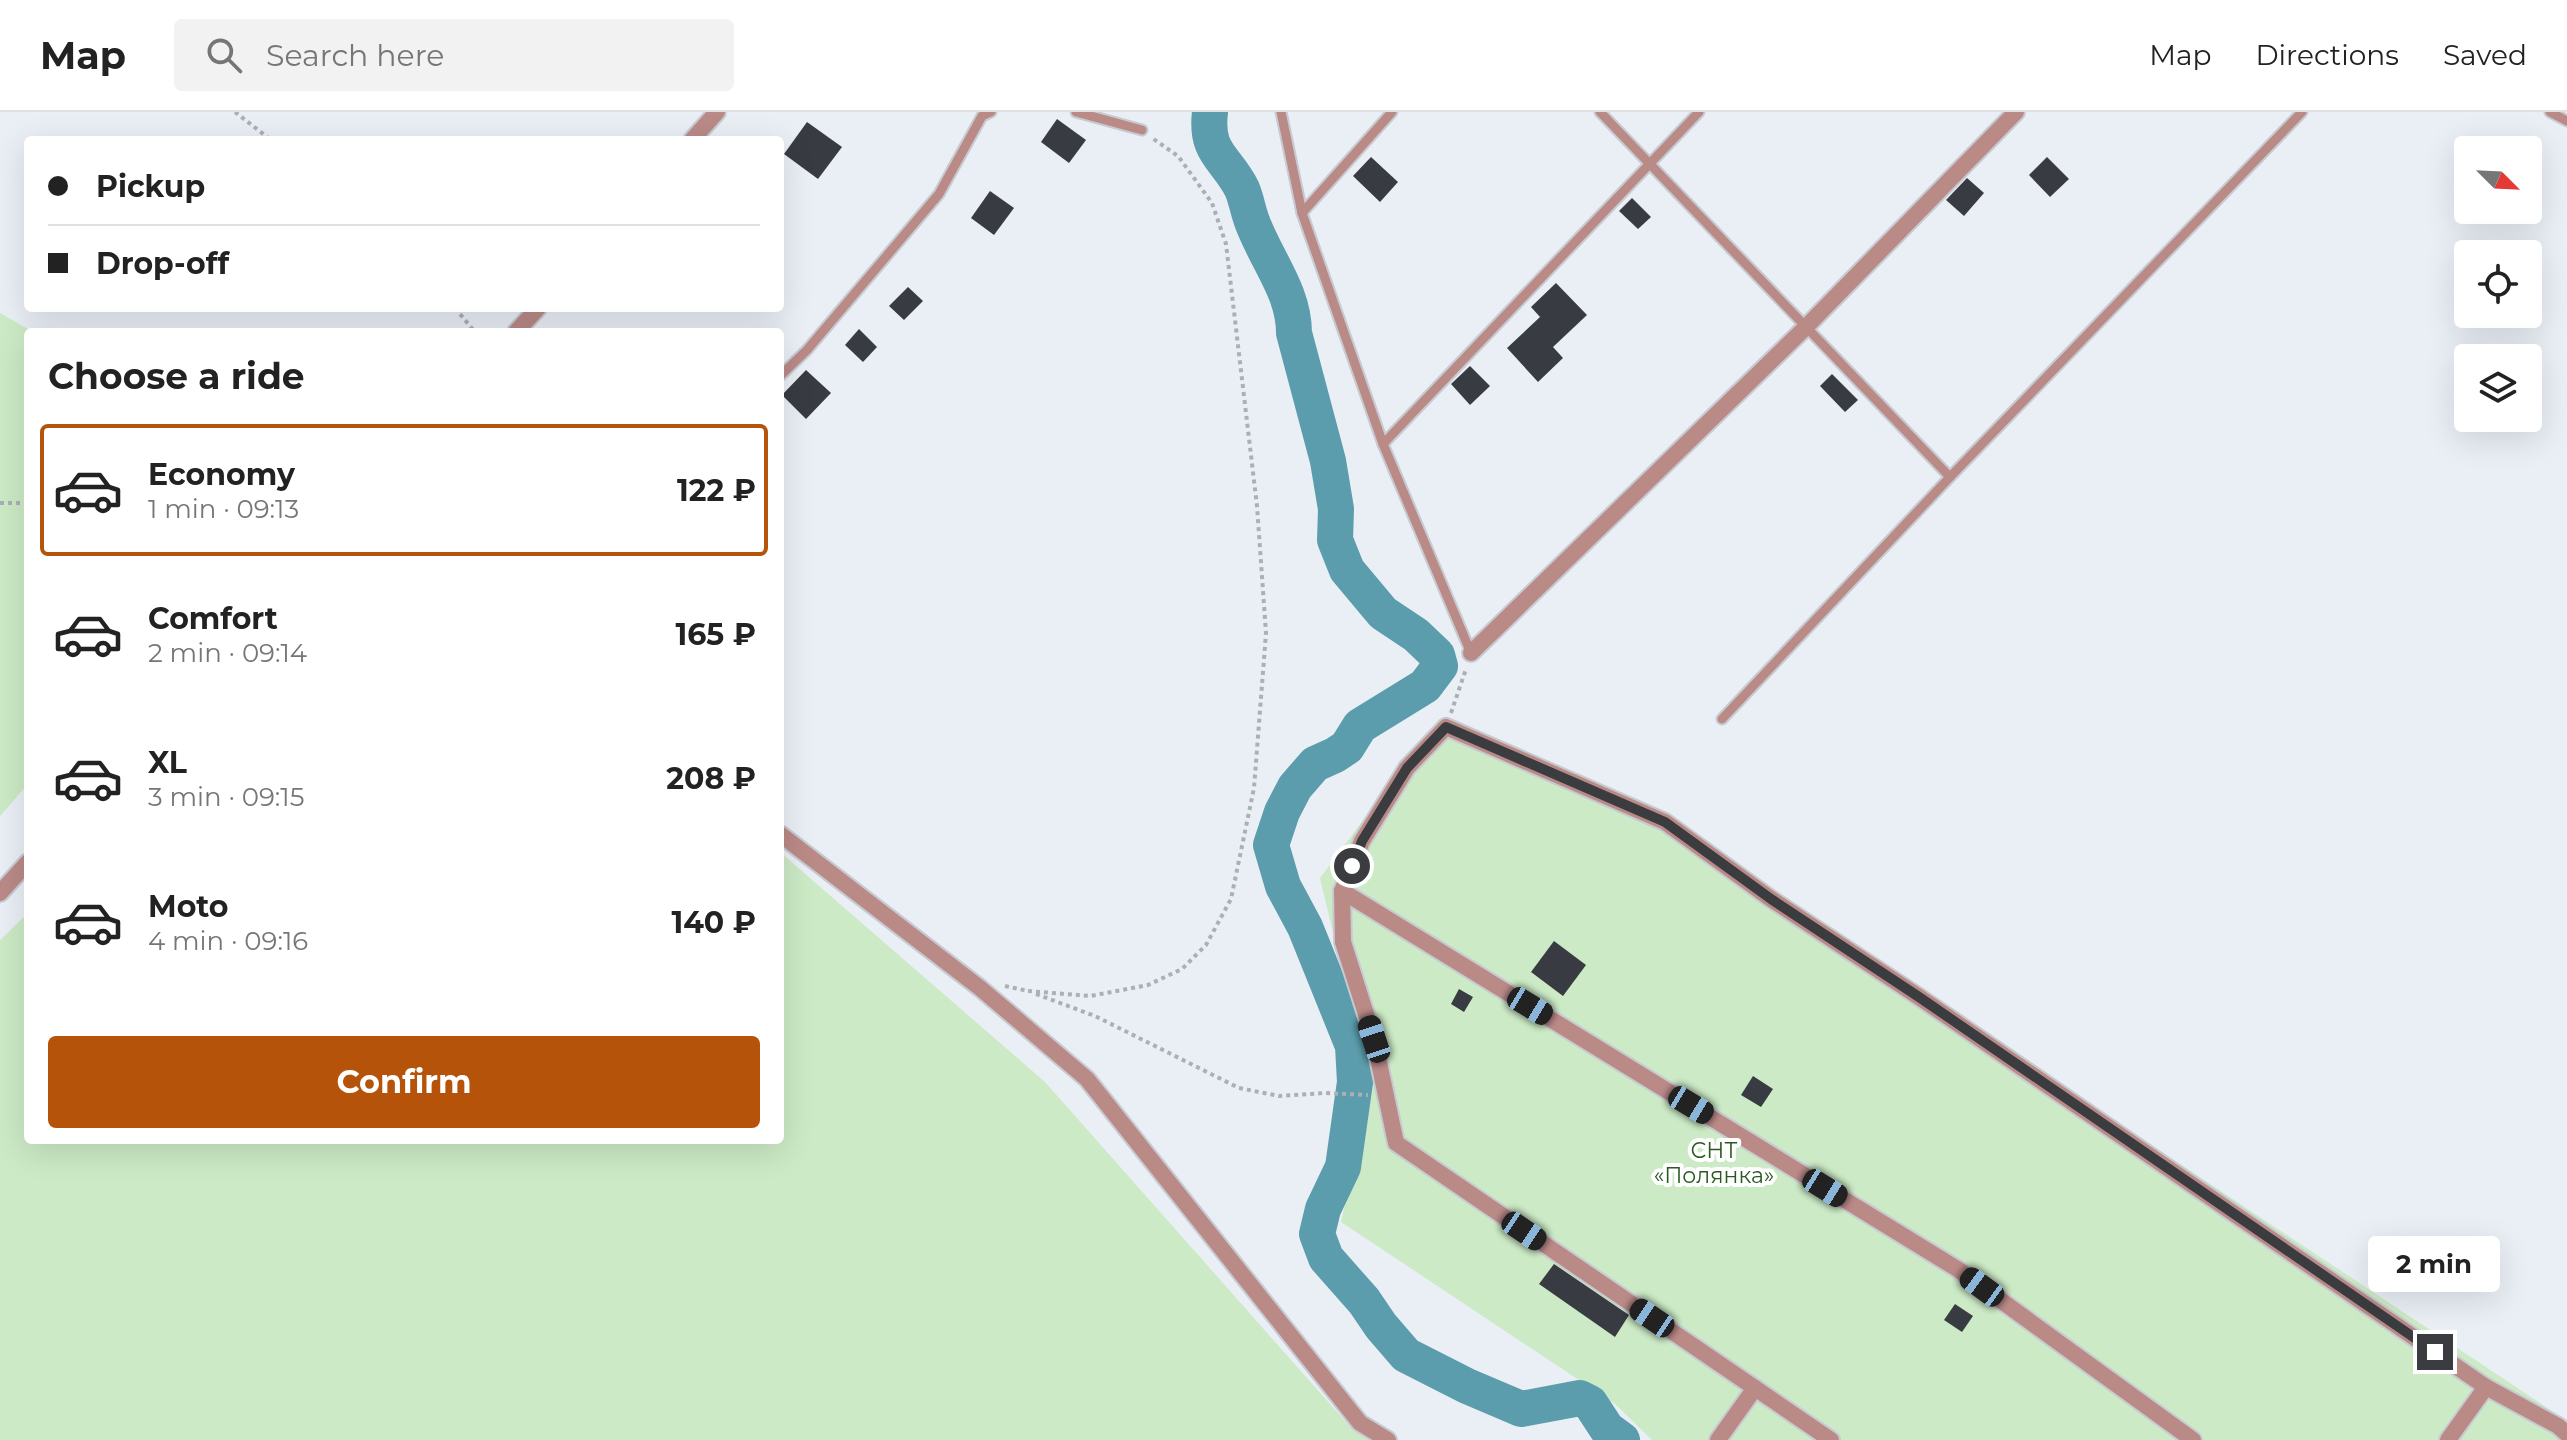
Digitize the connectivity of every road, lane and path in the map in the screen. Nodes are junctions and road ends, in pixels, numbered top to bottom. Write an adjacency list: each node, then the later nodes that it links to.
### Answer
1 (235, 112): 14 (path)
2 (717, 112): 15 (street)
3 (991, 112): 23 (lane)
4 (1076, 112): 13 (lane)
5 (1281, 112): 17 (lane)
6 (1392, 112): 17 (lane)
7 (1600, 112): 16 (lane)
8 (1699, 112): 16 (lane)
9 (2016, 112): 22 (street)
10 (2302, 112): 25 (lane)
11 (2550, 112): 12 (lane)
12 (2567, 121)
13 (1142, 130): 36 (path)
14 (266, 136)
15 (696, 136)
16 (1649, 164): 22 (lane); 24 (lane)
17 (1302, 213): 24 (lane)
18 (458, 312): 20 (path)
19 (534, 312): 21 (street)
20 (472, 328)
21 (520, 328)
22 (1805, 328): 25 (lane); 28 (street)
23 (784, 372)
24 (1383, 444): 28 (lane)
25 (1950, 477): 29 (lane)
26 (0, 503): 27 (path)
27 (24, 503)
28 (1471, 653): 30 (path)
29 (1722, 719)
30 (1446, 727): 33 (street); 38 (street)
31 (784, 837): 41 (street)
32 (24, 866): 34 (street)
33 (1342, 891): 39 (street); 44 (street)
34 (0, 893)
35 (998, 985): 36 (path)
36 (1028, 991): 37 (path)
37 (1368, 1095)
38 (2486, 1387): 40 (street); 45 (street)
39 (1755, 1388): 42 (street); 43 (street)
40 (2567, 1434)
41 (1388, 1440)
42 (1718, 1440)
43 (1831, 1440)
44 (2193, 1440)
45 (2448, 1440)

